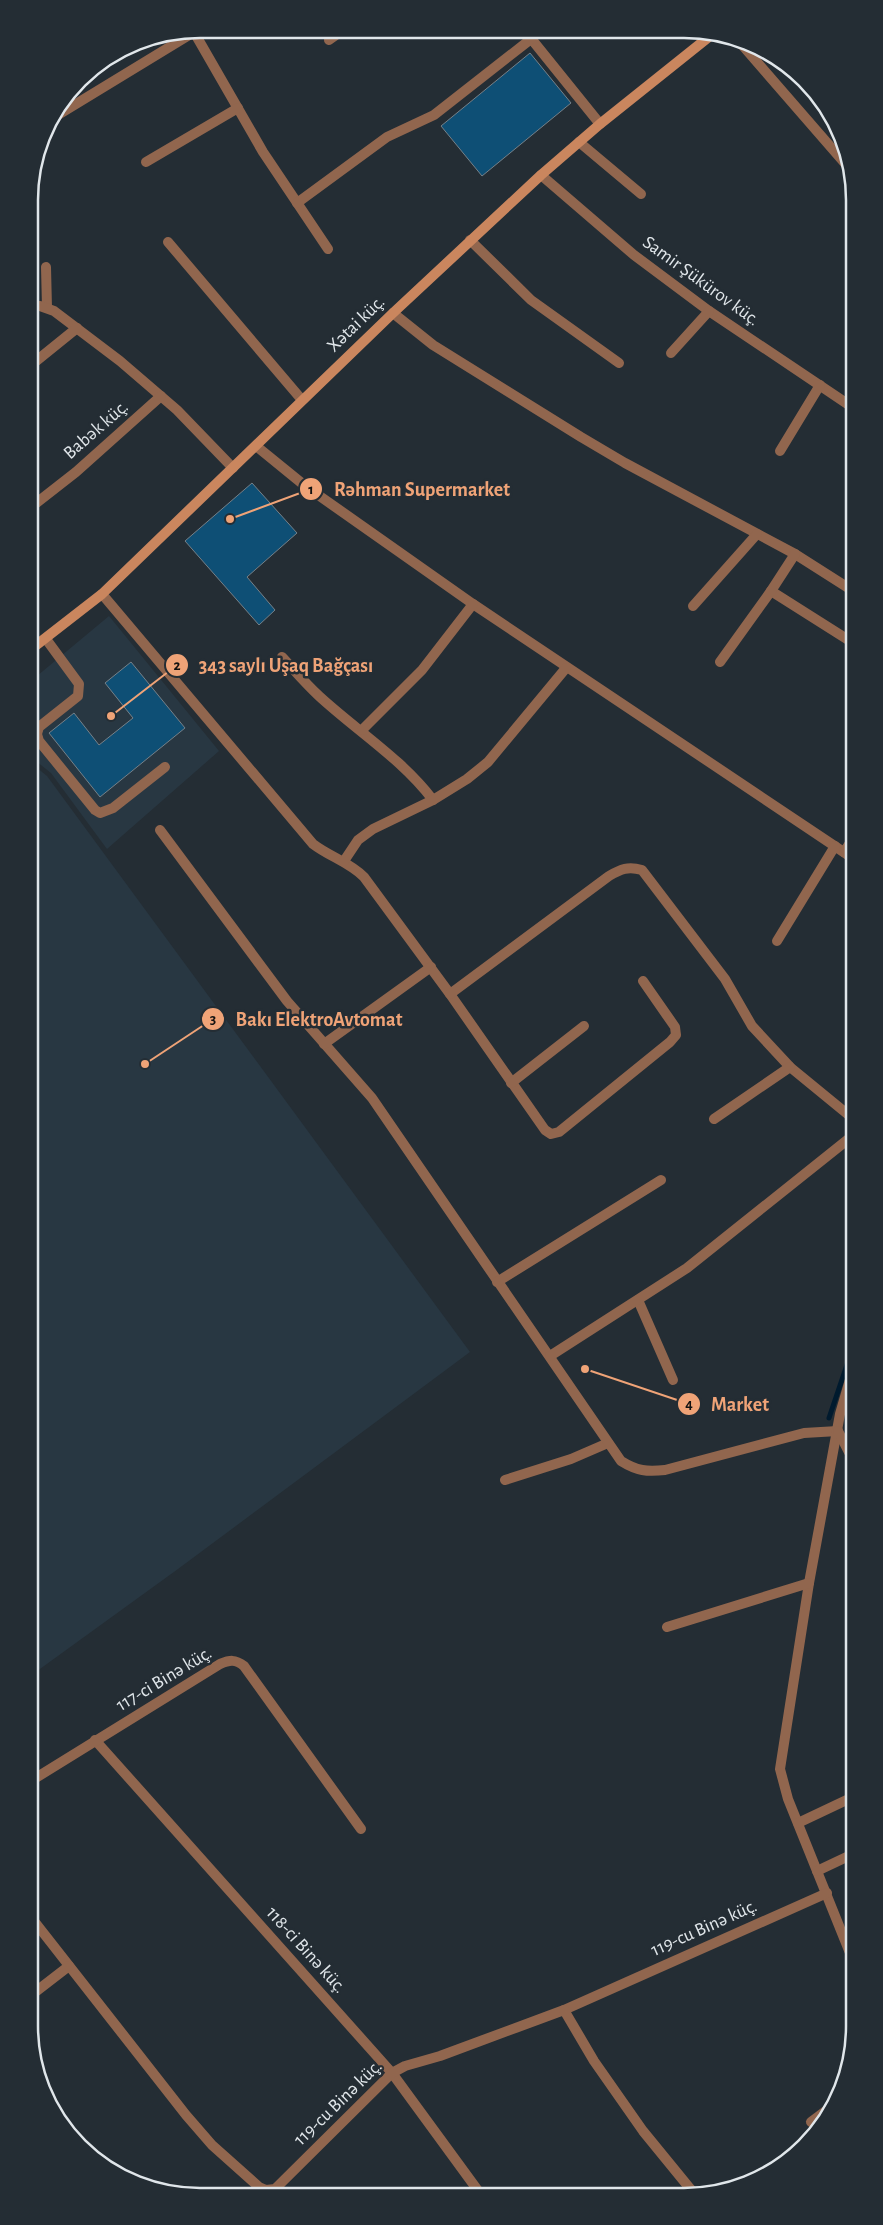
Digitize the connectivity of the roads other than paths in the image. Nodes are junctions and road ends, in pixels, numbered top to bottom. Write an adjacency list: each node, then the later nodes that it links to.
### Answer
1 (201, 38): 9 (street)
2 (332, 38): 7 (street)
3 (524, 38): 17 (street)
4 (530, 38): 11 (street)
5 (182, 39): 10 (street)
6 (703, 39): 11 (street, Xətai küç.)
7 (329, 40)
8 (747, 51): 13 (street)
9 (238, 108): 14 (street); 17 (street)
10 (63, 112)
11 (600, 124): 12 (street, Xətai küç.)
12 (579, 142): 15 (street, Xətai küç.); 16 (street)
13 (840, 159)
14 (146, 162)
15 (541, 175): 18 (street, Xətai küç.); 24 (street, Samir Şükürov küç.)
16 (641, 194)
17 (296, 203): 20 (street)
18 (470, 240): 25 (street, Xətai küç.); 29 (street)
19 (168, 242): 32 (street)
20 (328, 249)
21 (46, 267): 23 (street)
22 (38, 307): 23 (street)
23 (47, 308): 26 (street)
24 (709, 311): 27 (street); 30 (street, Samir Şükürov küç.)
25 (393, 313): 32 (street, Xətai küç.); 38 (street)
26 (76, 328): 28 (street); 31 (street)
27 (671, 353)
28 (38, 359)
29 (619, 363)
30 (820, 385): 33 (street, Samir Şükürov küç.); 35 (street)
31 (161, 396): 36 (street); 37 (street, Babək küç.)
32 (302, 400): 34 (street, Xətai küç.)
33 (846, 403)
34 (256, 446): 36 (street, Xətai küç.); 43 (street)
35 (780, 451)
36 (233, 468): 42 (street, Xətai küç.)
37 (38, 502)
38 (758, 534): 39 (street); 44 (street)
39 (795, 554): 40 (street); 41 (street)
40 (846, 586)
41 (771, 591): 45 (street); 49 (street)
42 (102, 594): 46 (street, Xətai küç.); 58 (street)
43 (473, 604): 50 (street); 52 (street)
44 (693, 606)
45 (846, 638)
46 (46, 639): 47 (street, Xətai küç.); 51 (street)
47 (38, 644)
48 (282, 657): 52 (street)
49 (720, 662)
50 (566, 668): 55 (street); 57 (street)
51 (38, 730)
52 (362, 730): 55 (street)
53 (38, 738): 54 (street)
54 (165, 767)
55 (433, 800): 58 (street)
56 (160, 830): 64 (street)
57 (843, 852): 59 (street)
58 (344, 861): 60 (street)
59 (777, 941)
60 (431, 967): 62 (street); 64 (street)
61 (643, 981): 66 (street)
62 (450, 994): 65 (street); 66 (street)
63 (584, 1026): 66 (street)
64 (324, 1044): 71 (street)
65 (790, 1067): 67 (street); 68 (street)
66 (511, 1083)
67 (846, 1112)
68 (714, 1119)
69 (845, 1141): 72 (street)
70 (661, 1180): 71 (street)
71 (498, 1282): 73 (street)
72 (638, 1300): 73 (street); 74 (street)
73 (550, 1356): 77 (street)
74 (672, 1380)
75 (845, 1396): 76 (street)
76 (838, 1431): 77 (street); 78 (street); 80 (street)
77 (608, 1443): 79 (street)
78 (845, 1445)
79 (505, 1480)
80 (808, 1584): 81 (street); 85 (street)
81 (667, 1627)
82 (95, 1740): 83 (street, 117-ci Binə küç.); 86 (street, 117-ci Binə küç.); 95 (street, 118-ci Binə küç.)
83 (38, 1776)
84 (845, 1801): 85 (street)
85 (798, 1823): 88 (street)
86 (361, 1829)
87 (845, 1858): 88 (street)
88 (817, 1871): 89 (street)
89 (826, 1892): 91 (street); 94 (street, 119-cu Binə küç.)
90 (38, 1926): 92 (street, 119-cu Binə küç.)
91 (845, 1940)
92 (69, 1966): 93 (street); 98 (street, 119-cu Binə küç.)
93 (38, 1990)
94 (564, 2010): 95 (street, 119-cu Binə küç.); 101 (street)
95 (392, 2073): 99 (street, 119-cu Binə küç.); 100 (street, 118-ci Binə küç.)
96 (816, 2118): 97 (street)
97 (811, 2122)
98 (259, 2188)
99 (276, 2188)
100 (476, 2188)
101 (689, 2188)

